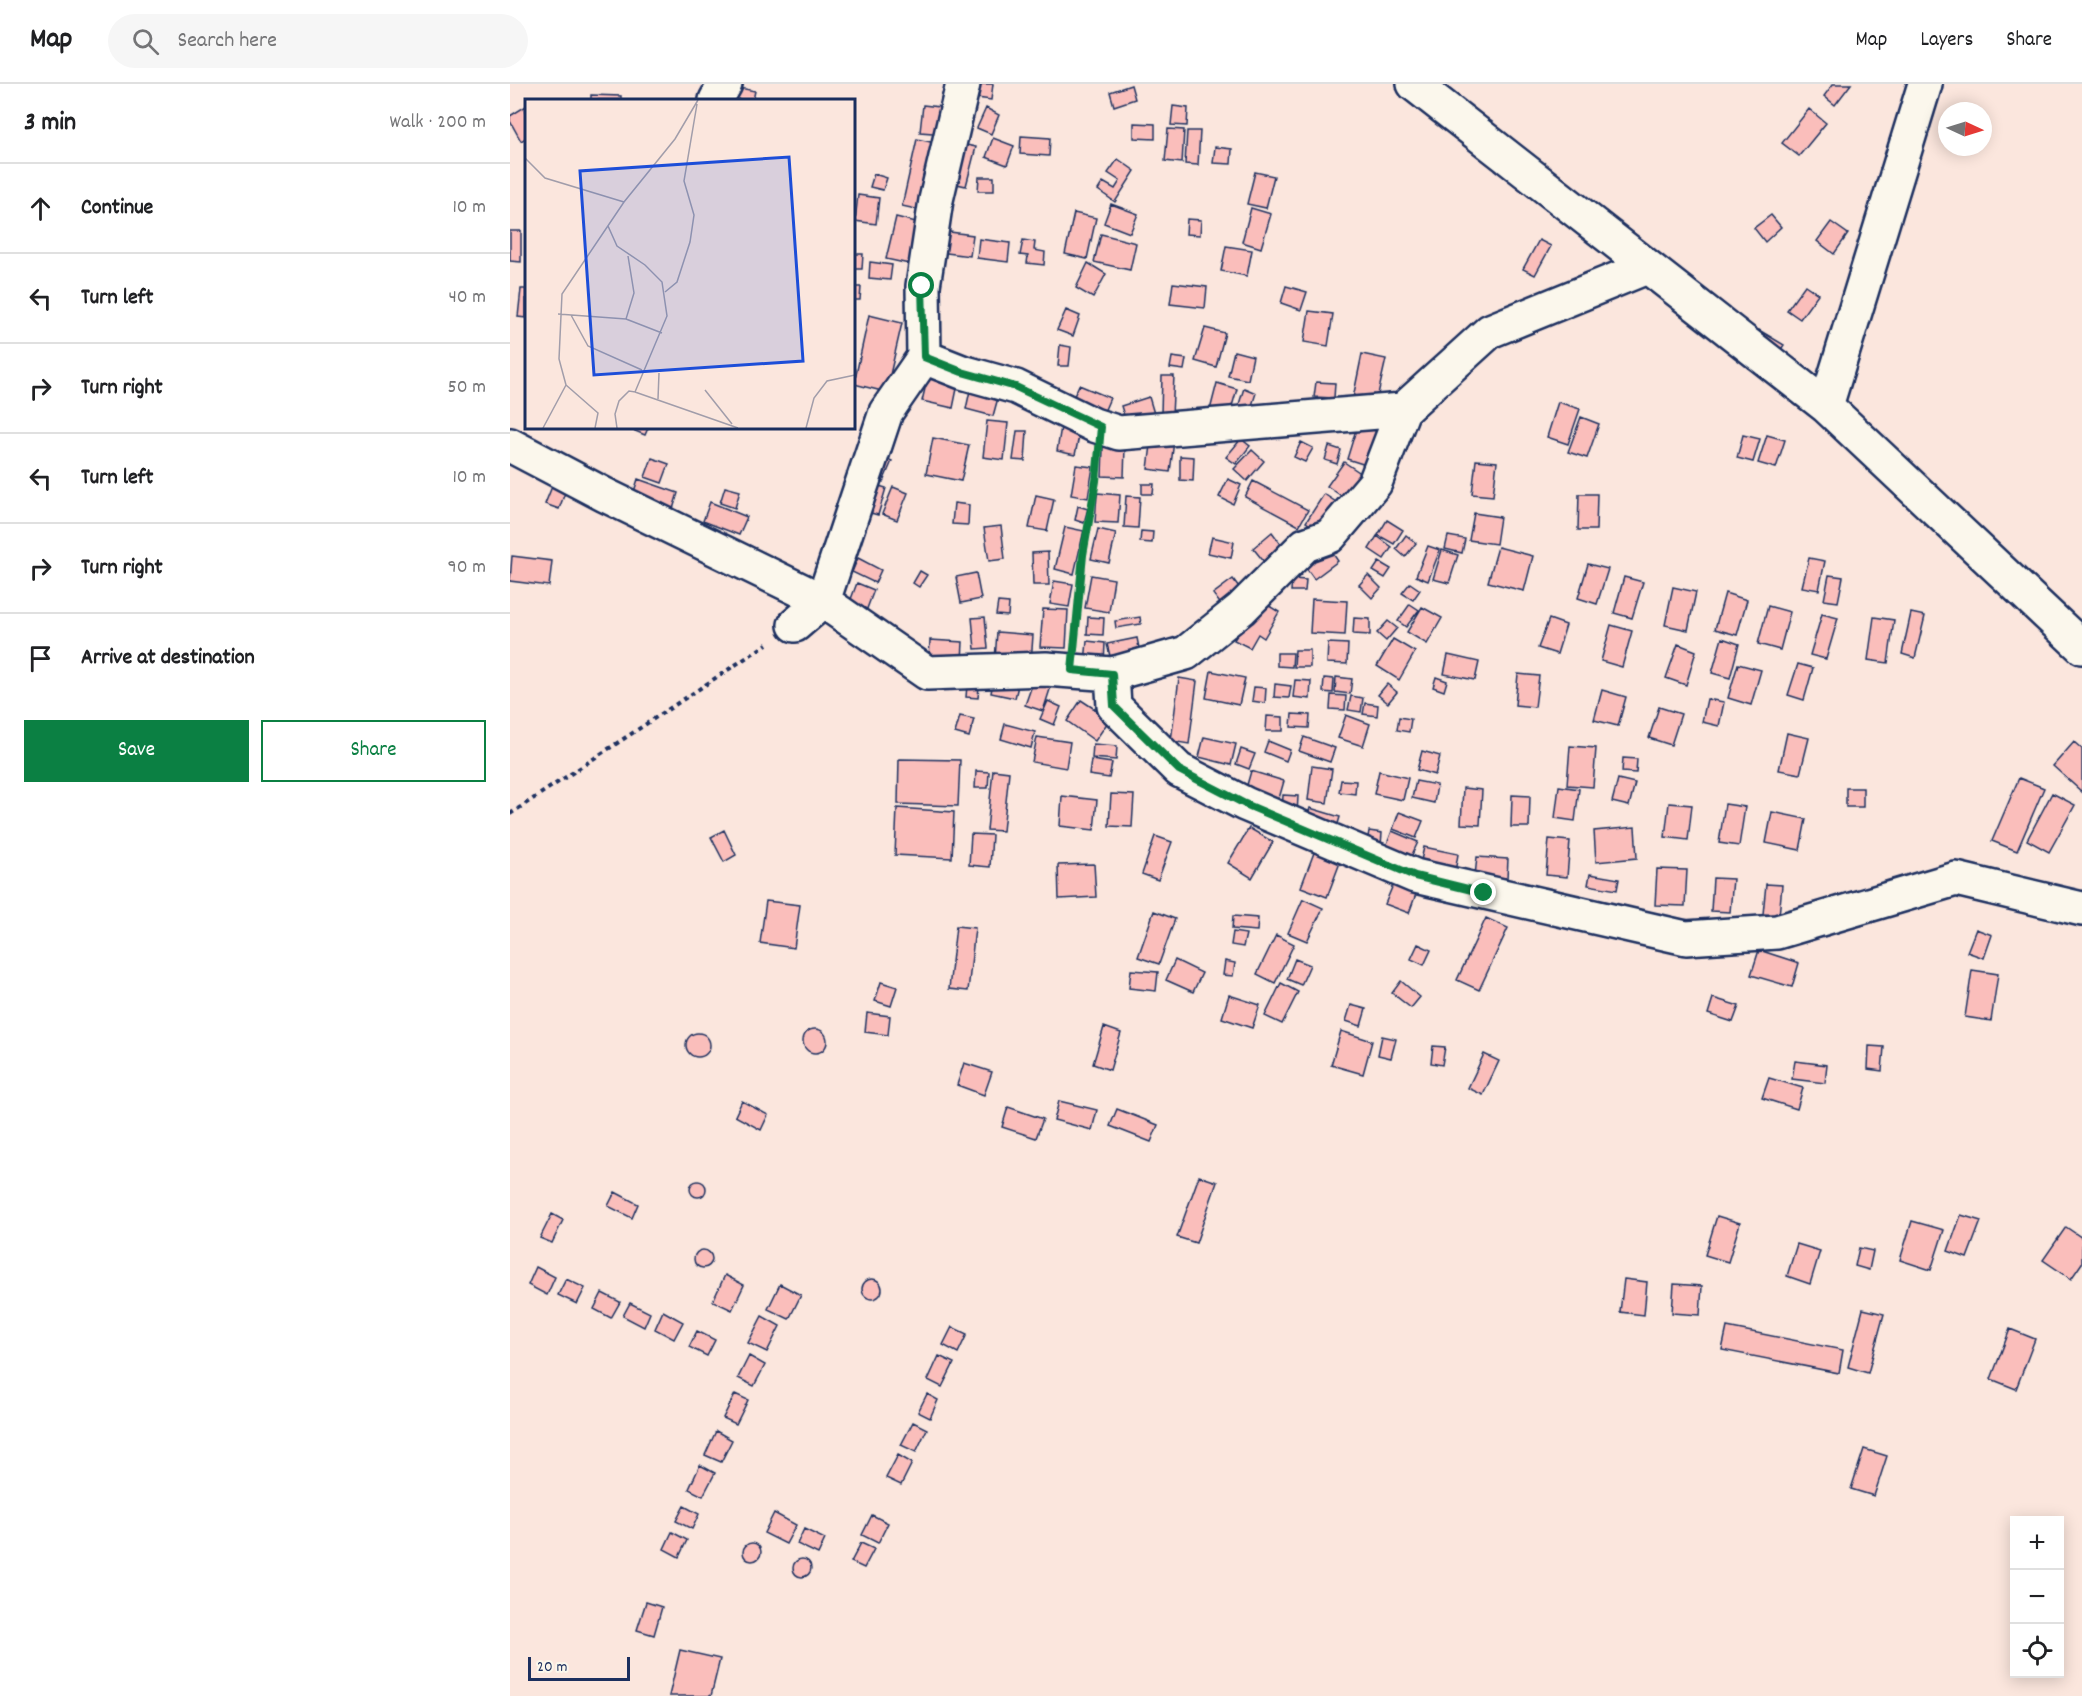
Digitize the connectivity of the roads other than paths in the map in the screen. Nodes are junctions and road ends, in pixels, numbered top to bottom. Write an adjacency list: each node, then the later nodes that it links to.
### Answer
1 (725, 84): 5 (street)
2 (963, 84): 7 (street)
3 (1414, 84): 6 (street)
4 (1925, 84): 8 (street)
5 (717, 99)
6 (1647, 267): 8 (street); 9 (street)
7 (924, 357): 9 (street); 11 (street)
8 (1826, 406): 13 (street)
9 (1403, 410): 14 (street)
10 (522, 442): 11 (street)
11 (823, 601): 12 (street); 14 (street)
12 (795, 625)
13 (2082, 647)
14 (1112, 674): 15 (street)
15 (2082, 909)

